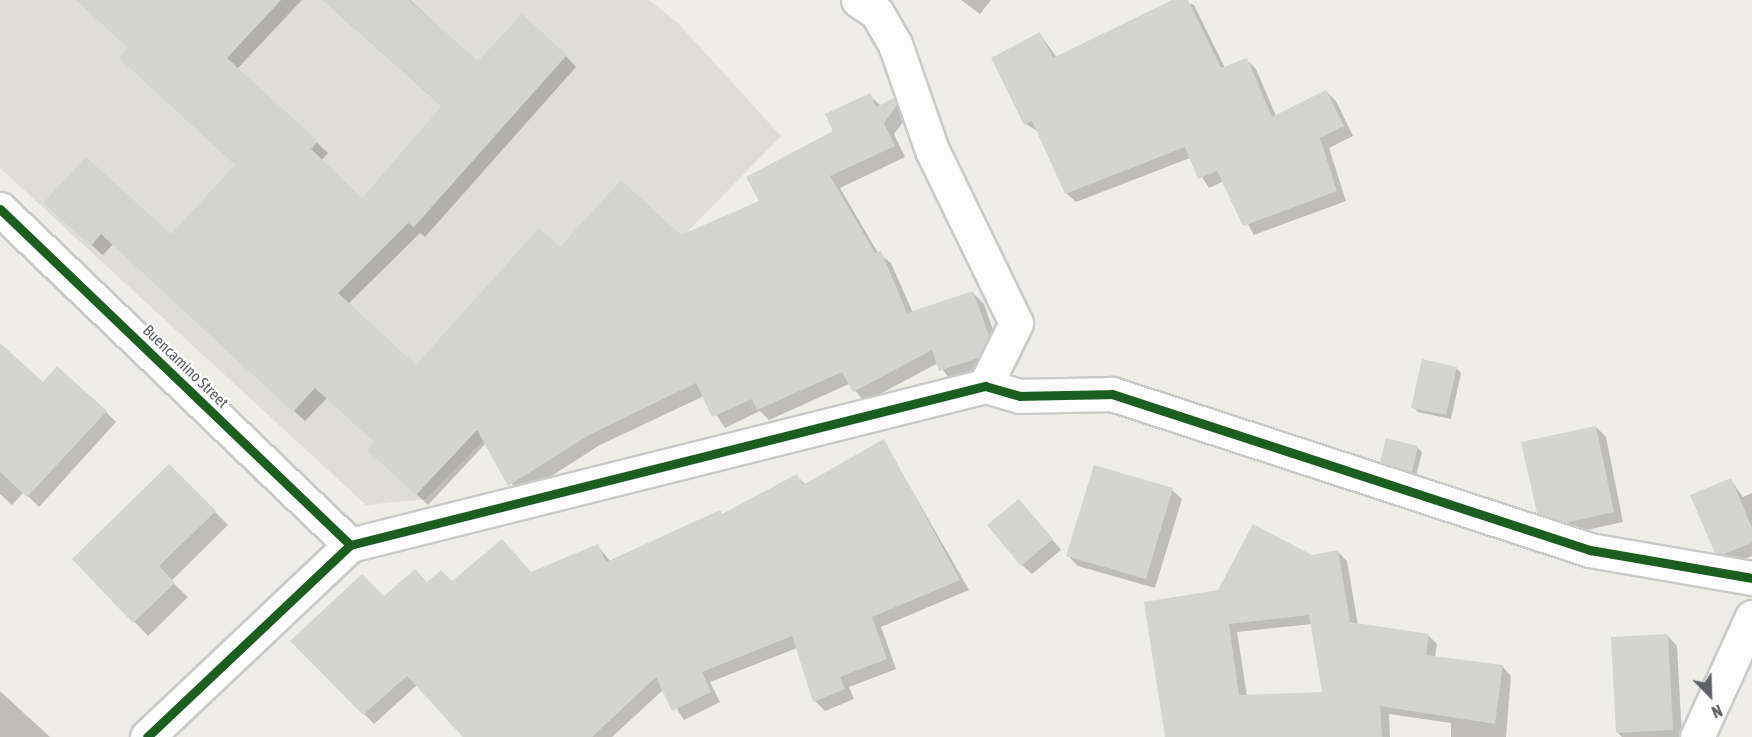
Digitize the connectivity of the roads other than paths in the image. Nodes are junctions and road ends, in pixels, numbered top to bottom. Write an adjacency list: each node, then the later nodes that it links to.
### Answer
1 (858, 0): 3 (street)
2 (0, 209): 4 (street, Buencamino Street)
3 (985, 386): 4 (street); 5 (street)
4 (351, 545): 7 (street)
5 (1752, 578)
6 (1752, 617): 8 (street)
7 (147, 737)
8 (1697, 737)

